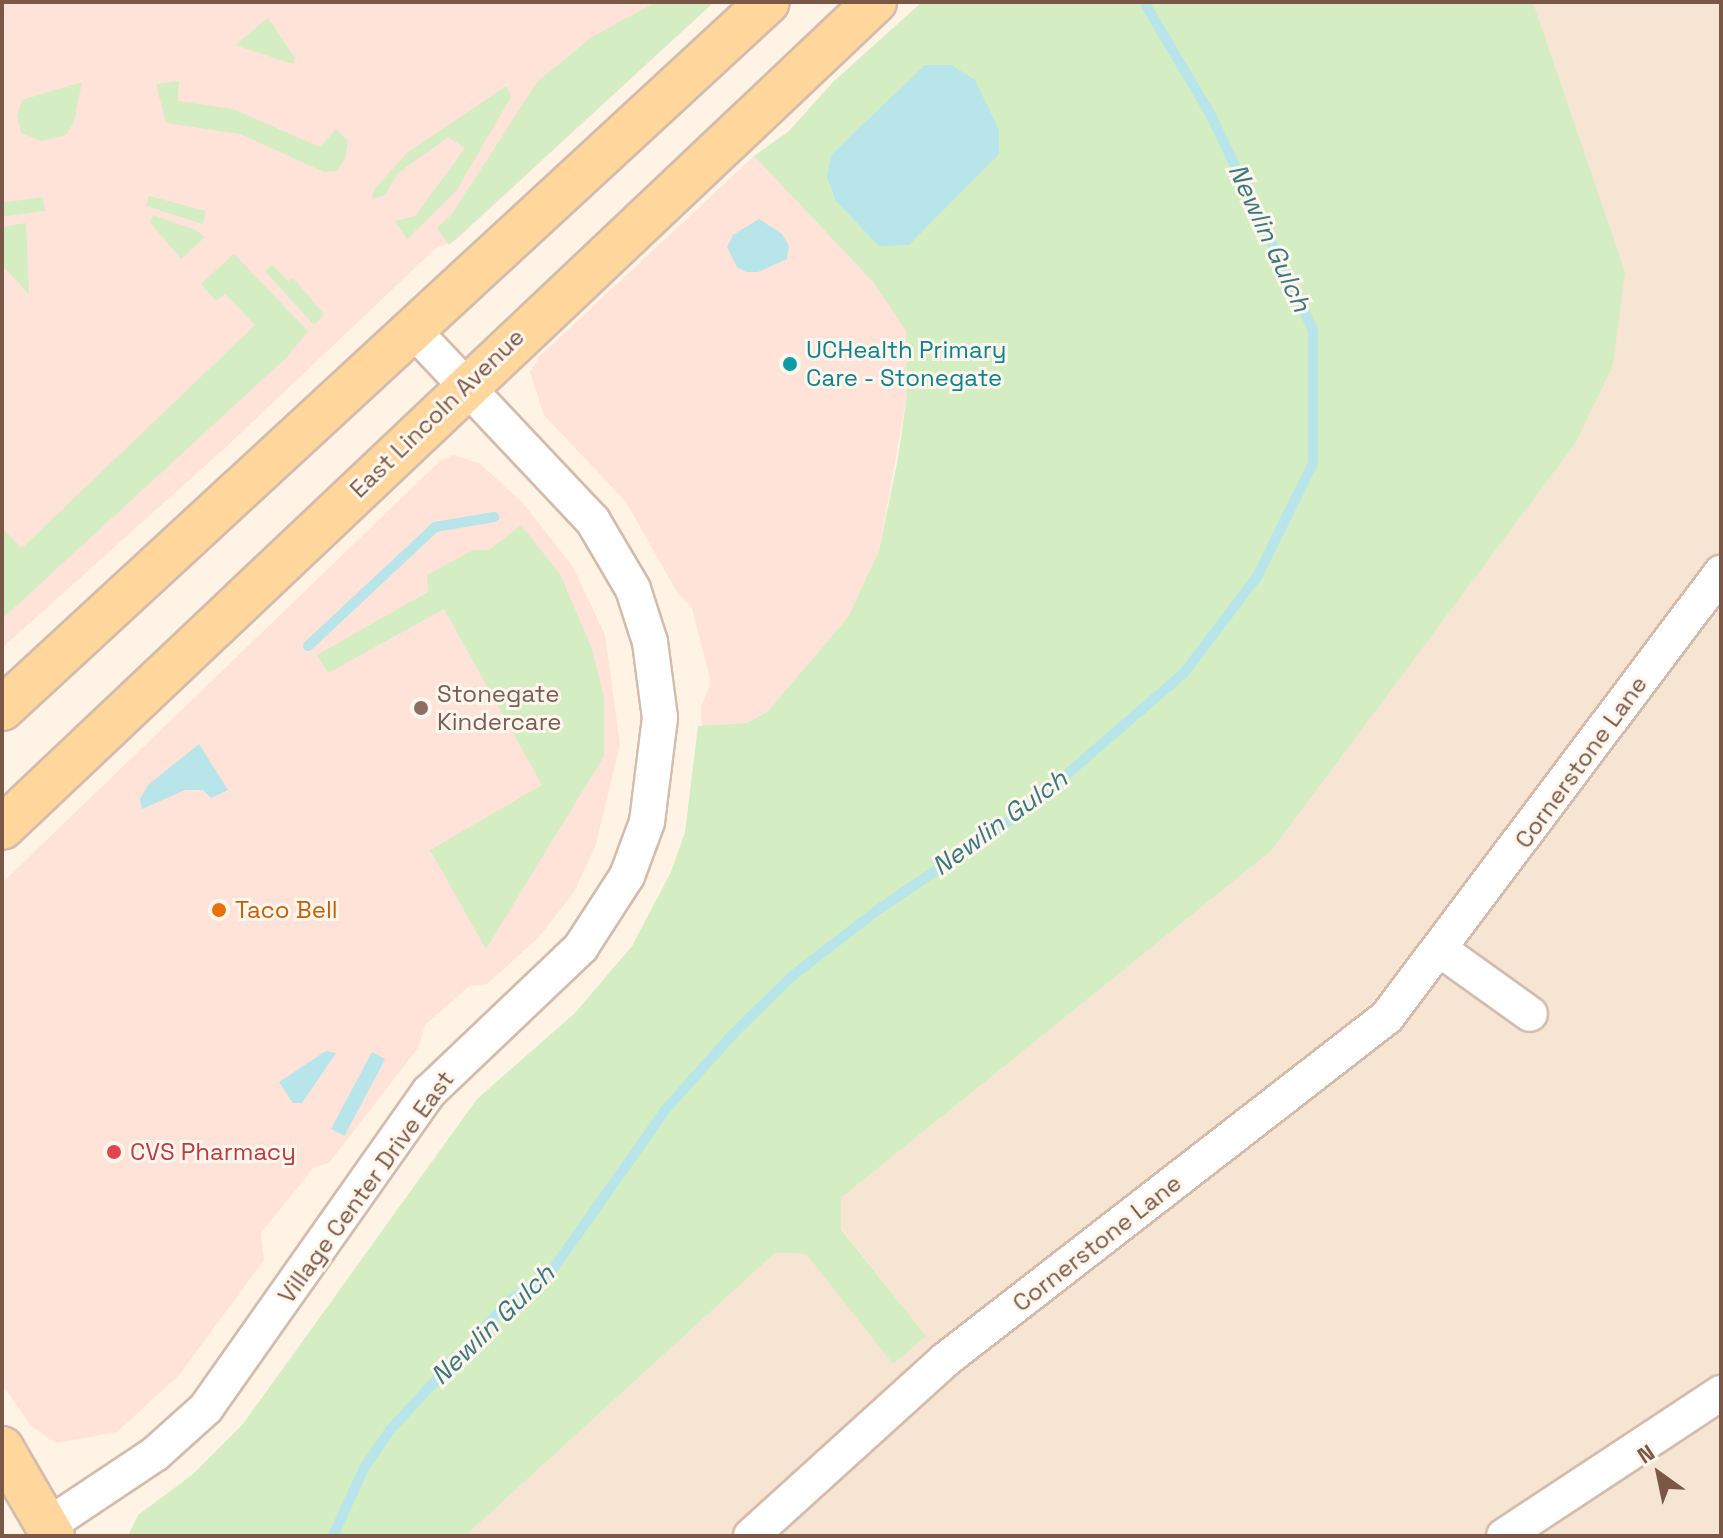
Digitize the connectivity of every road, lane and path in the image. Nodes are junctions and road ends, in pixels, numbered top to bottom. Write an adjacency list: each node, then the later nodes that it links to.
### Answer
1 (768, 2): 3 (main road)
2 (875, 2): 4 (main road, East Lincoln Avenue)
3 (412, 329): 4 (street, Village Center Drive East); 6 (main road)
4 (465, 386): 7 (main road, East Lincoln Avenue); 12 (street, Village Center Drive East)
5 (1721, 573): 8 (street, Cornerstone Lane)
6 (2, 709)
7 (2, 828)
8 (1442, 951): 9 (street); 13 (street, Cornerstone Lane)
9 (1530, 1014)
10 (1721, 1393): 14 (street)
11 (2, 1448): 12 (main road)
12 (50, 1531)
13 (751, 1536)
14 (1504, 1536)

